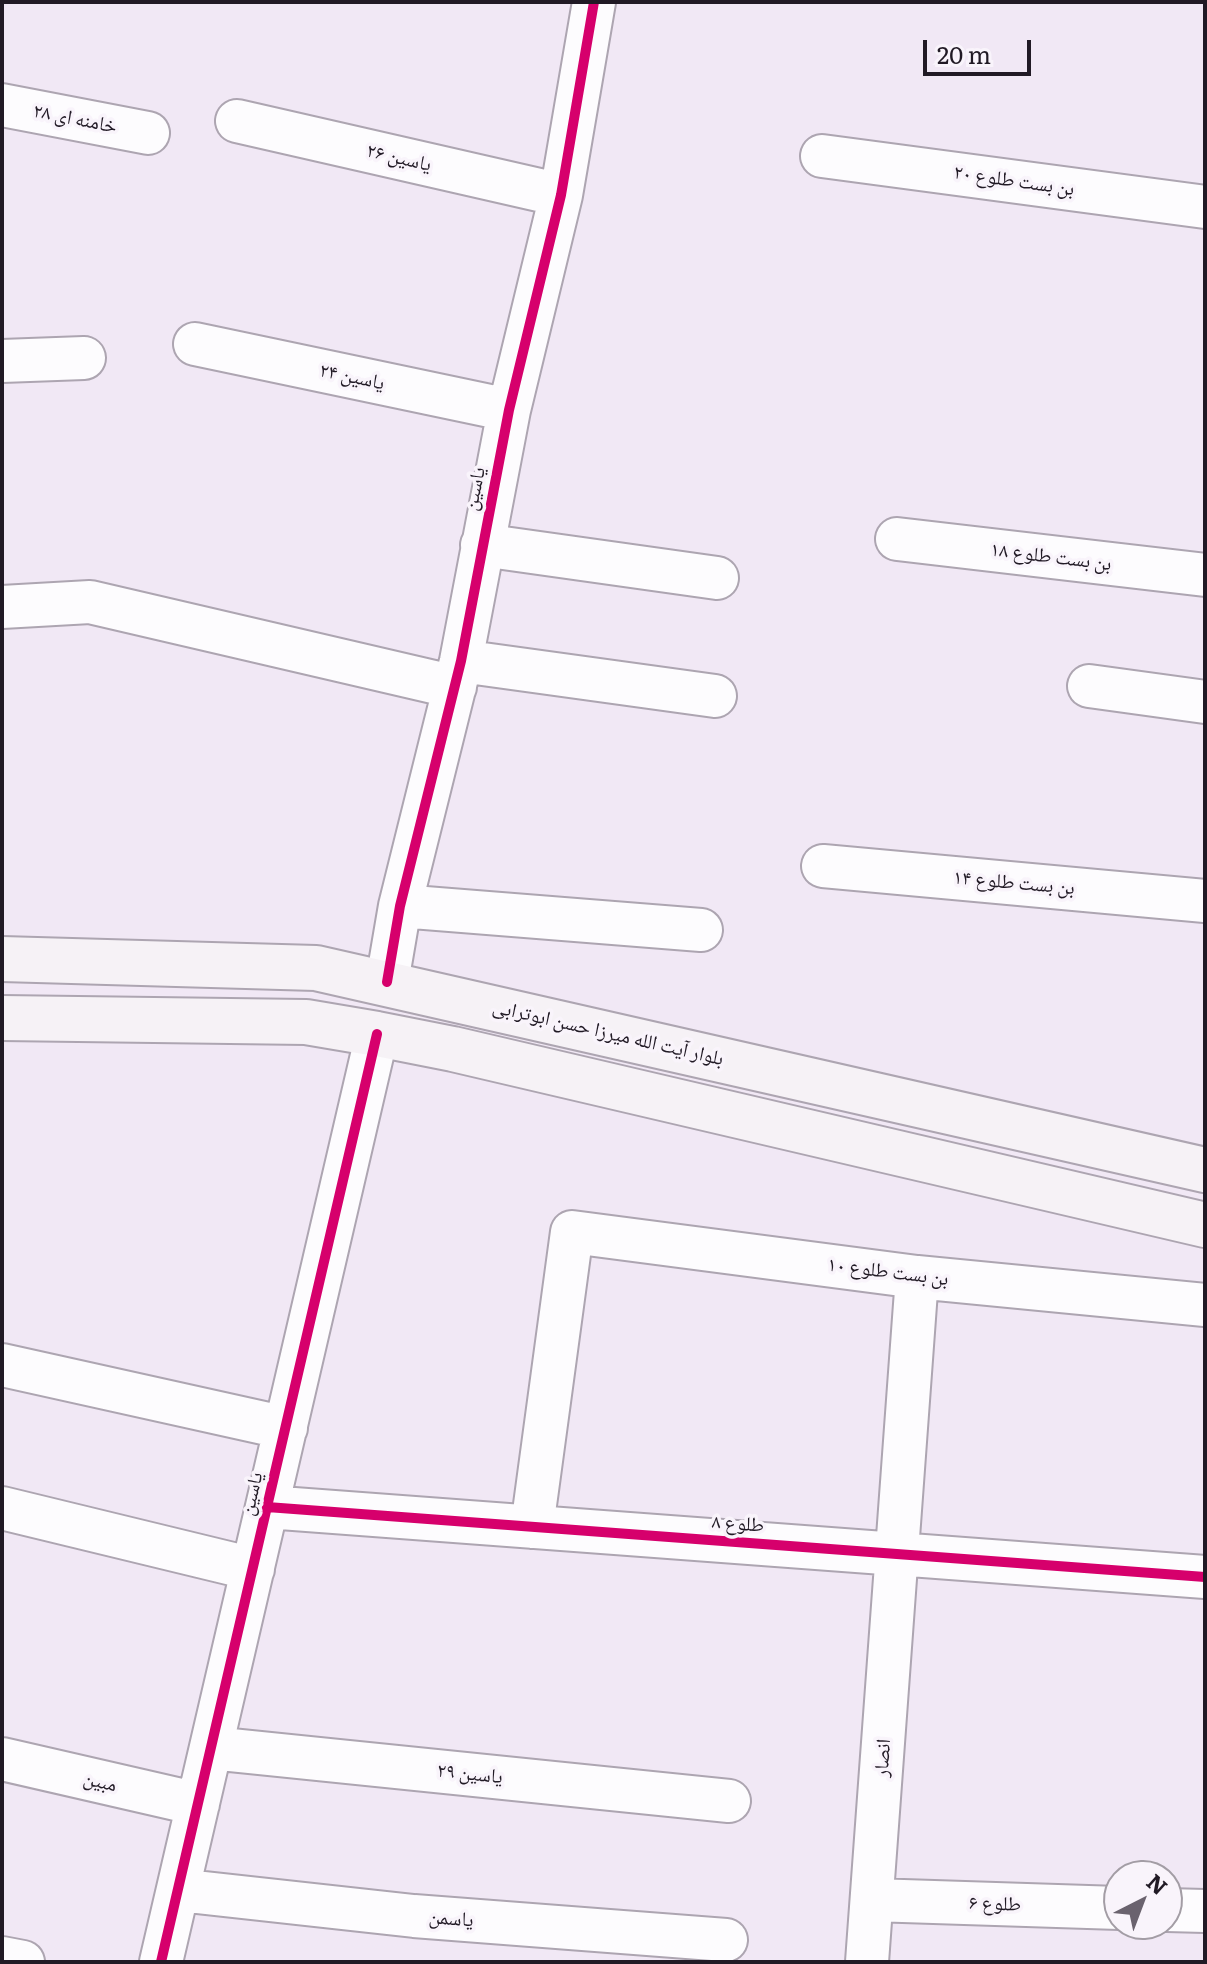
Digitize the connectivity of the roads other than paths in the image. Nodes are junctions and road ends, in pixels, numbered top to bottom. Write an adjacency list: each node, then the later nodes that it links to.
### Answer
1 (594, 2): 6 (street, یاسین)
2 (2, 105): 4 (street, خامنه ای ۲۸)
3 (237, 121): 6 (street, یاسین ۲۶)
4 (148, 133)
5 (822, 156): 7 (street, بن بست طلوع ۲۰)
6 (561, 195): 11 (street, یاسین)
7 (1205, 207)
8 (195, 344): 11 (street, یاسین ۲۴)
9 (84, 358): 10 (street)
10 (2, 361)
11 (509, 410): 13 (street, یاسین)
12 (897, 539): 14 (street, بن بست طلوع ۱۸)
13 (482, 545): 15 (street); 17 (street, یاسین)
14 (1205, 575)
15 (717, 578)
16 (2, 607): 17 (street)
17 (458, 674): 19 (street); 23 (street, یاسین)
18 (1089, 686): 20 (street)
19 (715, 696)
20 (1205, 702)
21 (823, 866): 22 (street, بن بست طلوع ۱۴)
22 (1205, 901)
23 (400, 906): 24 (street); 26 (street, یاسین)
24 (701, 930)
25 (2, 959): 26 (main road, بلوار آیت الله میرزا حسن ابوترابی)
26 (387, 982): 28 (main road); 29 (main road, بلوار آیت الله میرزا حسن ابوترابی)
27 (2, 1018): 28 (main road)
28 (377, 1034): 30 (main road); 34 (street, یاسین)
29 (1205, 1170)
30 (1205, 1225)
31 (917, 1277): 32 (street, بن بست طلوع ۱۰); 37 (street, بن بست طلوع ۱۰); 38 (street, انصار)
32 (1205, 1305)
33 (2, 1365): 34 (street)
34 (286, 1428): 35 (street, یاسین)
35 (267, 1507): 37 (street, طلوع ۸); 39 (street, یاسین)
36 (2, 1508): 39 (street)
37 (532, 1527): 38 (street, طلوع ۸)
38 (898, 1554): 40 (street, طلوع ۸); 46 (street, انصار)
39 (253, 1569): 41 (street, یاسین)
40 (1205, 1577)
41 (211, 1748): 43 (street, یاسین ۲۹); 44 (street, یاسین)
42 (2, 1759): 44 (street, مبین)
43 (729, 1801)
44 (198, 1804): 45 (street, یاسین)
45 (178, 1890): 50 (street, یاسمن); 53 (street, یاسین)
46 (872, 1900): 47 (street, طلوع ۶); 54 (street, انصار)
47 (1103, 1907)
48 (1183, 1910): 49 (street)
49 (1205, 1911)
50 (726, 1940)
51 (2, 1958): 52 (street)
52 (23, 1962)
53 (161, 1962)
54 (867, 1962)

